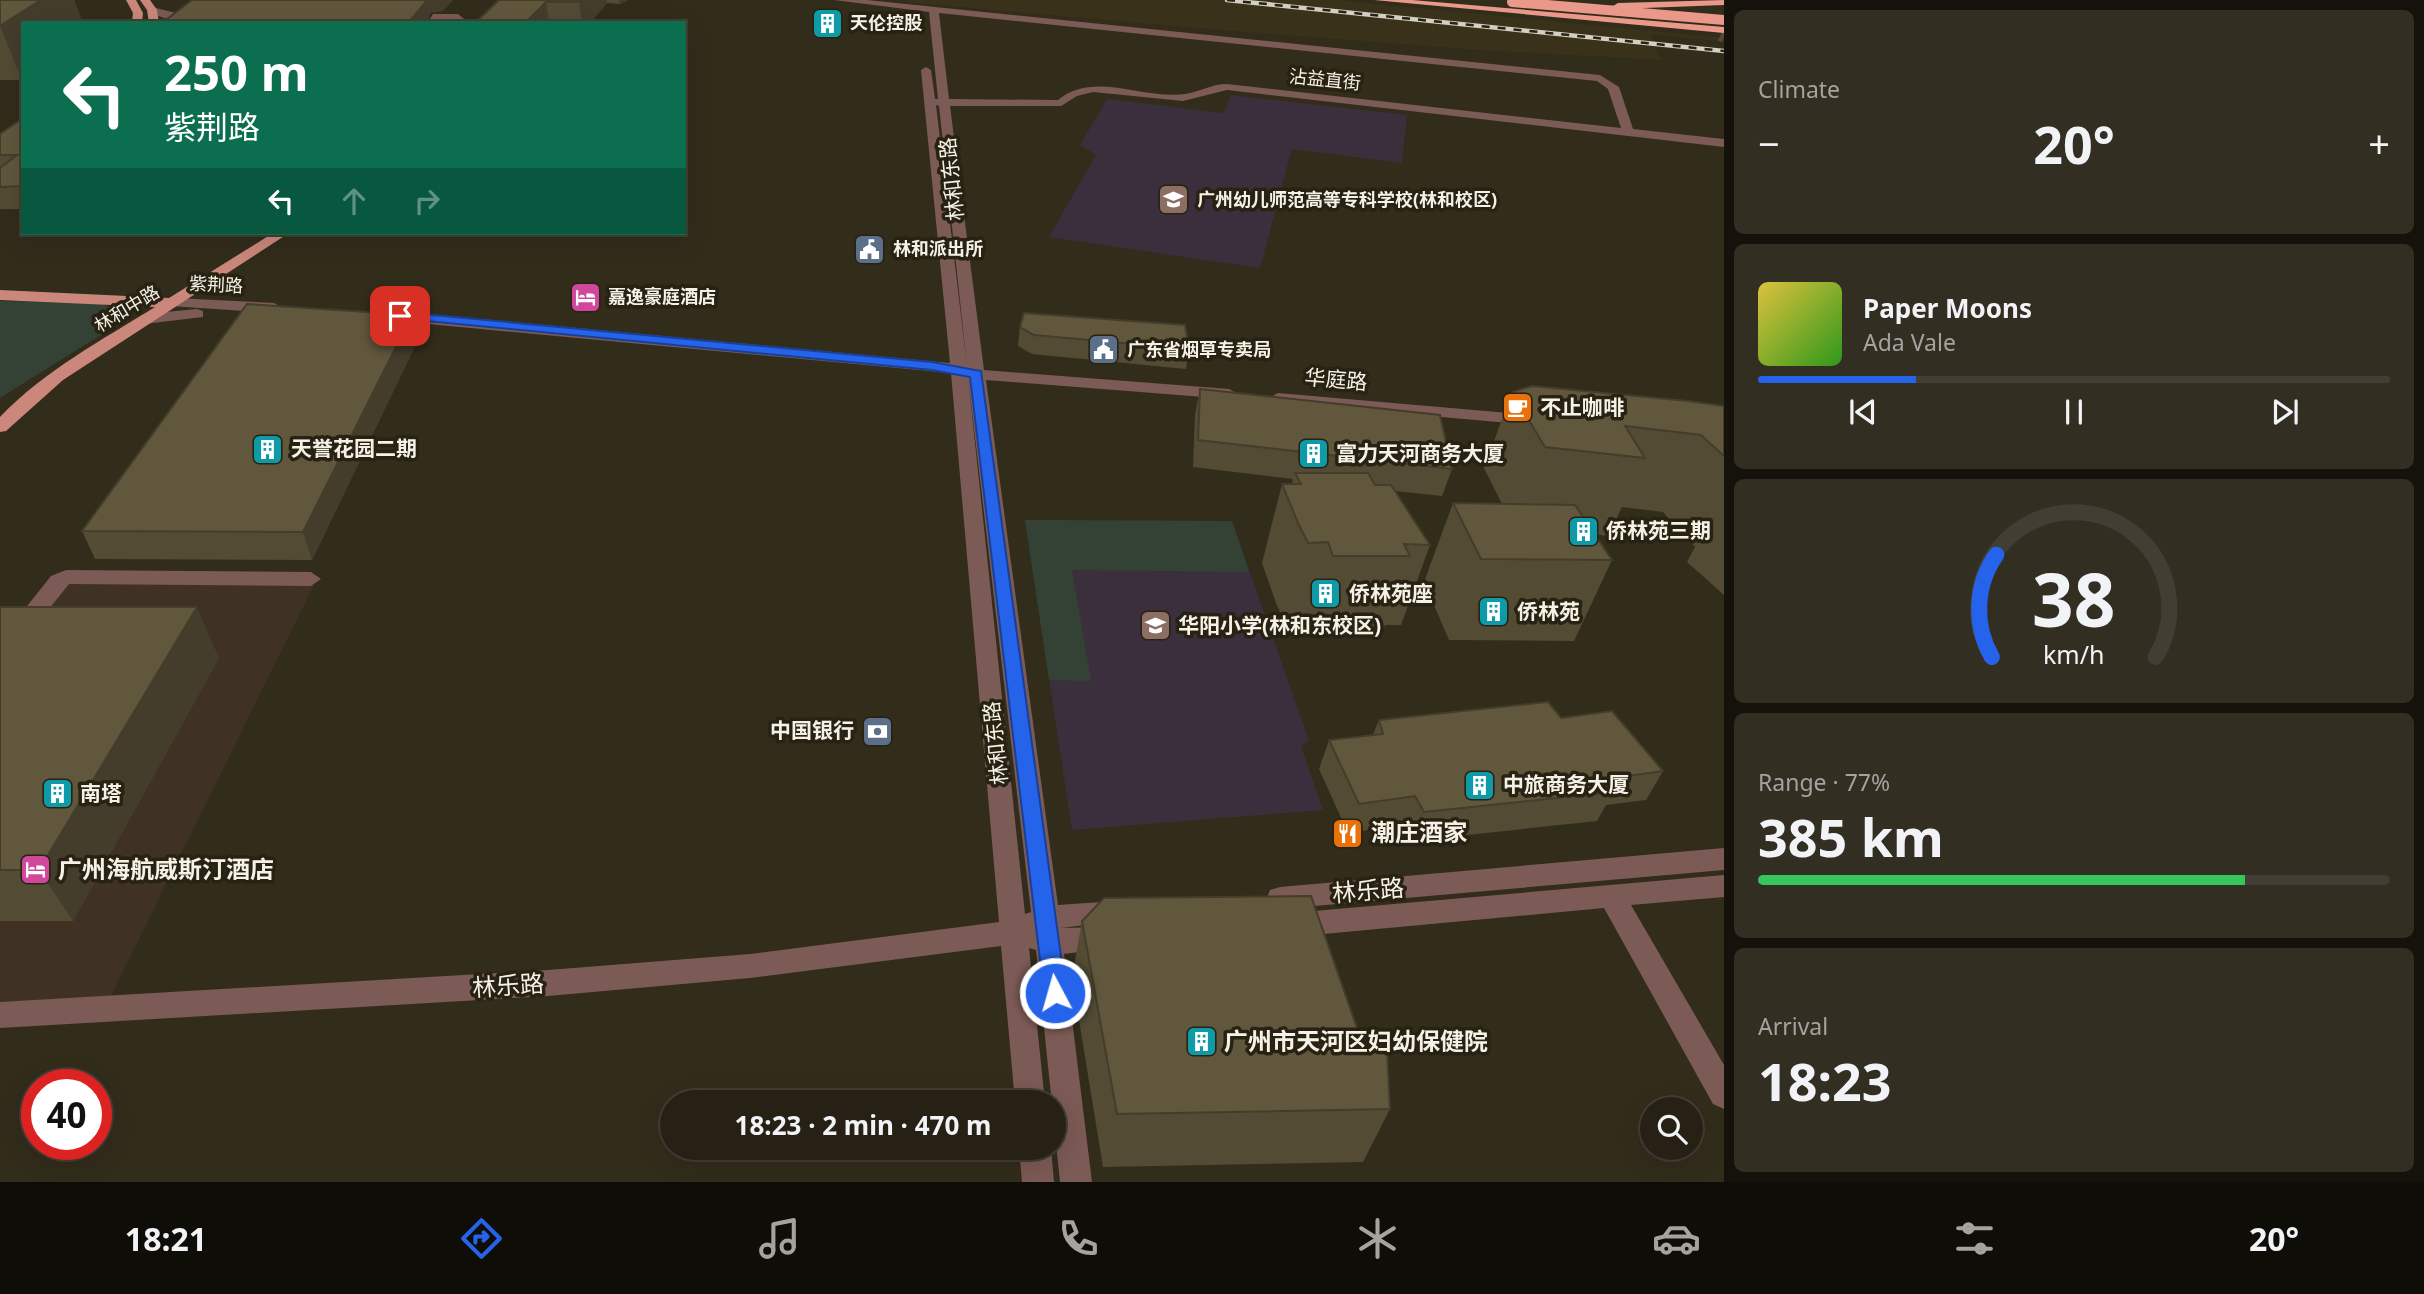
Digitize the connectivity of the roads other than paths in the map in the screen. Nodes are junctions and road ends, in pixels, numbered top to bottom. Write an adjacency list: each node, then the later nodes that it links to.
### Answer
1 (131, 0): 17 (main road)
2 (145, 0): 12 (main road)
3 (839, 0): 11 (street)
4 (1379, 0): 21 (highway)
5 (1426, 0): 9 (highway)
6 (1488, 0): 9 (highway)
7 (1548, 0): 10 (highway)
8 (1724, 2): 10 (highway)
9 (1513, 5): 16 (highway, bridge); 22 (highway)
10 (1618, 6): 14 (highway)
11 (920, 8): 13 (street); 23 (street, 林和东路)
12 (152, 10): 18 (main road); 19 (street)
13 (934, 10): 24 (street, 林和东路); 25 (street)
14 (1662, 10): 16 (highway); 21 (highway)
15 (433, 17): 20 (street)
16 (1724, 18)
17 (137, 21)
18 (153, 21)
19 (161, 21)
20 (462, 21)
21 (1664, 26): 22 (highway)
22 (1723, 31)
23 (929, 102): 24 (street, 沾益直街); 32 (street, 林和东路)
24 (944, 102): 25 (street, 沾益直街); 32 (street, 林和东路)
25 (1628, 132): 26 (street, 沾益直街)
26 (1724, 143)
27 (279, 235): 29 (main road, 林和中路)
28 (0, 295): 29 (main road, 紫荆路)
29 (175, 303): 31 (main road, 林和中路); 31 (street, 紫荆路)
30 (368, 318): 32 (street)
31 (144, 319): 34 (main road, 林和中路)
32 (965, 373): 33 (street, 华庭路); 43 (street, 林和东路); 44 (street, 林和东路)
33 (1553, 421)
34 (0, 427)
35 (311, 579): 36 (street)
36 (0, 655)
37 (1724, 859): 40 (street, 林乐路)
38 (1724, 886): 39 (street, 林乐路)
39 (1612, 897): 42 (street, 林乐路); 48 (street)
40 (1261, 900)
41 (1140, 910): 43 (street, 林乐路)
42 (1267, 927)
43 (1047, 931): 44 (street, 林乐路); 45 (street, 林乐路); 51 (street, 林和东路)
44 (1015, 932): 46 (street, 林乐路); 47 (street, 林和东路)
45 (1133, 937)
46 (0, 1015)
47 (1029, 1090)
48 (1724, 1094)
49 (1036, 1160): 50 (street)
50 (1038, 1182)
51 (1076, 1182)

